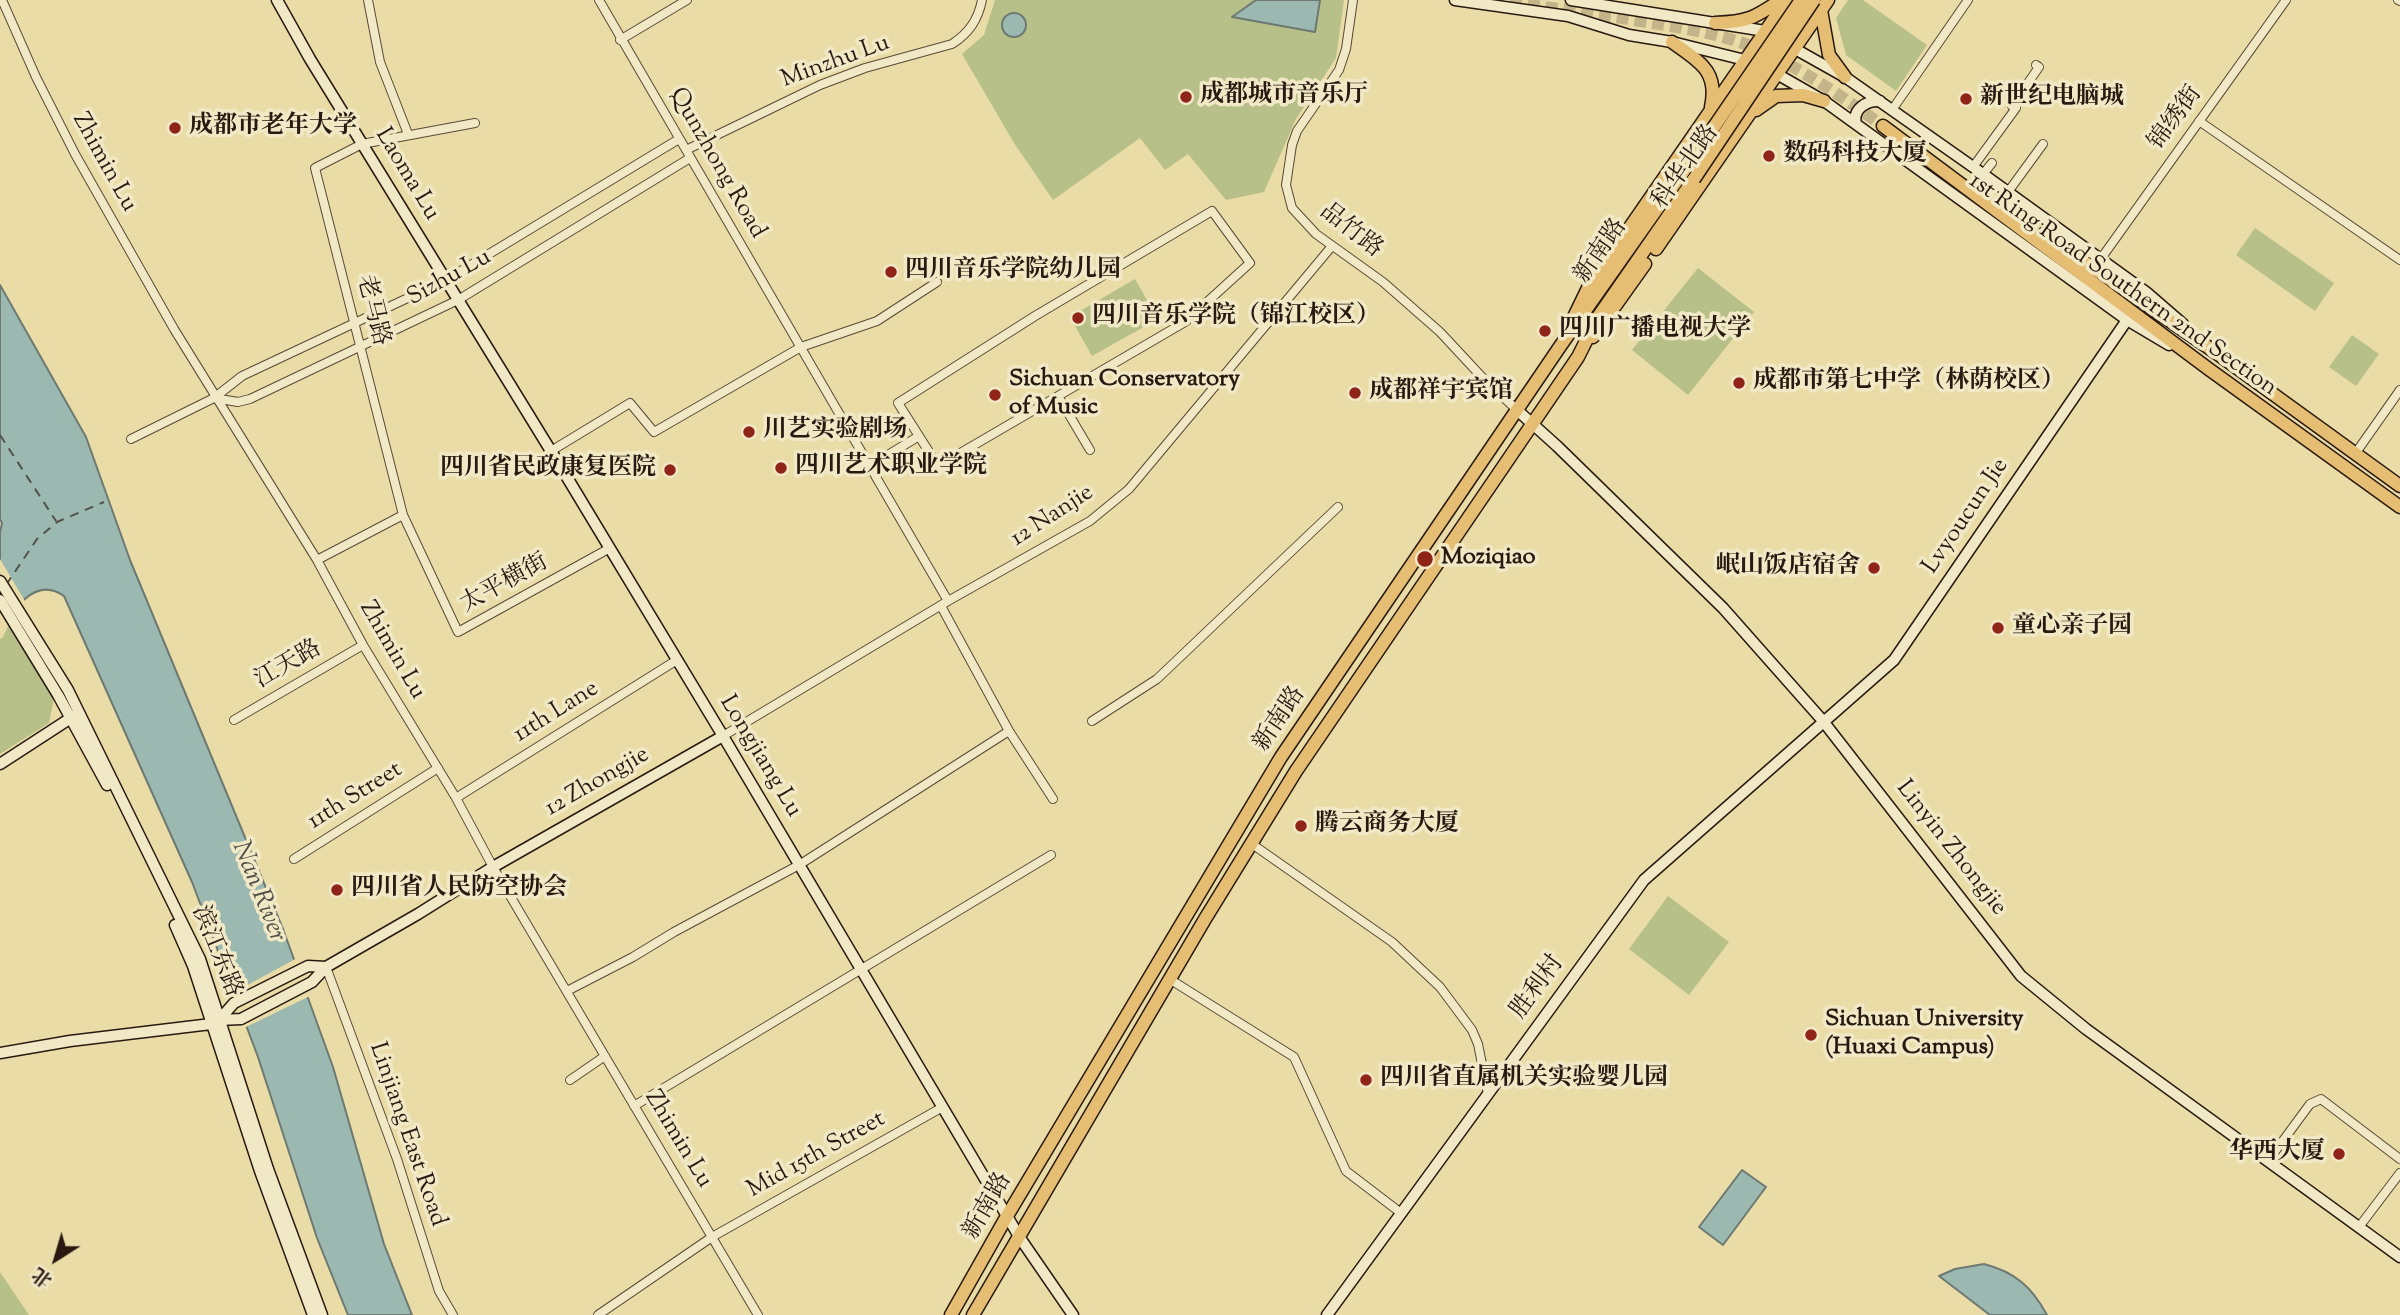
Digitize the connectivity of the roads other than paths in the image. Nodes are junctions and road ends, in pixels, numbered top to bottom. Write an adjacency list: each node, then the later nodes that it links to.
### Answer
1 (2, 0): 61 (street, Zhimin Lu)
2 (277, 0): 36 (street, Laoma Lu)
3 (368, 0): 33 (street)
4 (599, 0): 18 (street, Qunzhong Road)
5 (687, 0): 18 (street)
6 (982, 0): 38 (street, Minzhu Lu)
7 (1353, 0): 45 (street, 品竹路)
8 (1455, 0): 19 (street, 1st Ring Road Southern 2nd Section)
9 (1571, 0): 13 (street)
10 (1801, 0): 43 (main road, 科华北路, bridge)
11 (1968, 0): 29 (street)
12 (2286, 0): 30 (street, 锦绣街)
13 (1588, 1): 16 (street)
14 (1783, 3): 15 (main road); 16 (main road); 17 (main road, 科华北路)
15 (1819, 7): 20 (main road, 科华北路); 24 (main road); 43 (main road, 科华北路, bridge)
16 (1715, 23): 17 (street)
17 (1765, 31): 20 (street, 1st Ring Road Southern 2nd Section); 21 (main road, 科华北路)
18 (620, 40): 34 (street, Qunzhong Road)
19 (1671, 42): 21 (street, 1st Ring Road Southern 2nd Section); 27 (main road)
20 (1794, 50): 23 (main road, 科华北路); 24 (street, 1st Ring Road Southern 2nd Section)
21 (1747, 59): 23 (street, 1st Ring Road Southern 2nd Section); 27 (main road, 科华北路)
22 (2036, 65): 42 (street)
23 (1778, 74): 25 (street, 1st Ring Road Southern 2nd Section); 28 (main road, 科华北路)
24 (1845, 77): 26 (street, 1st Ring Road Southern 2nd Section)
25 (1824, 101): 28 (main road); 32 (street, 1st Ring Road Southern 2nd Section)
26 (1880, 102): 29 (street, 1st Ring Road Southern 2nd Section); 32 (street)
27 (1711, 111): 35 (main road, 科华北路)
28 (1750, 115): 40 (main road, 科华北路)
29 (1888, 119): 42 (street, 1st Ring Road Southern 2nd Section); 56 (main road); 58 (main road)
30 (2199, 121): 46 (street, 锦绣街); 47 (street)
31 (475, 123): 33 (street)
32 (1856, 124): 51 (street, 1st Ring Road Southern 2nd Section)
33 (408, 134): 36 (street)
34 (679, 139): 38 (street, Qunzhong Road); 48 (street, Sizhu Lu)
35 (1689, 142): 40 (main road); 53 (main road, 科华北路)
36 (362, 144): 48 (street, Laoma Lu); 52 (street, 老马路)
37 (2043, 144): 44 (street)
38 (686, 150): 39 (street, Qunzhong Road)
39 (690, 158): 50 (street, Sizhu Lu); 55 (street, Qunzhong Road)
40 (1717, 161): 57 (main road, 科华北路)
41 (1992, 163): 42 (street)
42 (1978, 171): 44 (street, 1st Ring Road Southern 2nd Section)
43 (1688, 176): 53 (main road, 新南路); 57 (main road, 新南路)
44 (2008, 192): 46 (street, 1st Ring Road Southern 2nd Section)
45 (1332, 246): 62 (street, 品竹路); 78 (street, 12 Nanjie)
46 (2100, 260): 56 (street, 1st Ring Road Southern 2nd Section)
47 (2400, 260)
48 (446, 280): 50 (street, Laoma Lu); 52 (street, Sizhu Lu)
49 (937, 282): 55 (street)
50 (458, 300): 54 (street, Sizhu Lu); 67 (street, Longjiang Lu)
51 (2127, 320): 58 (street, 1st Ring Road Southern 2nd Section); 85 (street, Lvyoucun Jie)
52 (354, 323): 54 (street, 老马路); 61 (street, Sizhu Lu)
53 (1561, 345): 62 (main road, 新南路)
54 (361, 347): 61 (street, Sizhu Lu); 73 (street, 老马路)
55 (801, 347): 67 (street); 69 (street, Qunzhong Road)
56 (2215, 352): 68 (main road, 1st Ring Road Southern 2nd Section)
57 (1577, 356): 63 (main road, 新南路)
58 (2210, 370): 72 (main road, 1st Ring Road Southern 2nd Section)
59 (2400, 390): 68 (street)
60 (1058, 396): 64 (street); 64 (street); 66 (street)
61 (214, 398): 65 (street, Sizhu Lu); 75 (street, Zhimin Lu)
62 (1517, 410): 63 (street, Linyin Zhongjie); 112 (main road, 新南路)
63 (1532, 423): 85 (street, Linyin Zhongjie); 92 (main road, 新南路)
64 (919, 436): 69 (street)
65 (131, 439)
66 (1090, 450)
67 (551, 451): 74 (street, Longjiang Lu)
68 (2355, 454): 70 (main road, 1st Ring Road Southern 2nd Section)
69 (870, 466): 78 (street, Qunzhong Road)
70 (2400, 486)
71 (1338, 507): 84 (street)
72 (2400, 507)
73 (403, 515): 74 (street, 太平横街); 75 (street)
74 (610, 548): 81 (street, Longjiang Lu)
75 (317, 561): 80 (street, Zhimin Lu)
76 (0, 580): 79 (street)
77 (0, 600): 79 (street)
78 (944, 603): 86 (street, Qunzhong Road); 87 (street, 12 Nanjie)
79 (24, 629): 82 (street, 滨江东路)
80 (363, 645): 83 (street, 江天路); 89 (street, Zhimin Lu)
81 (677, 660): 87 (street, Longjiang Lu); 90 (street, 11th Lane)
82 (75, 715): 88 (street); 101 (street, 滨江东路)
83 (234, 720)
84 (1092, 721)
85 (1824, 721): 105 (street, 胜利村); 109 (street, Linyin Zhongjie)
86 (1009, 731): 91 (street, Qunzhong Road); 95 (street)
87 (723, 736): 95 (street, Longjiang Lu); 96 (street, 12 Zhongjie)
88 (0, 764)
89 (438, 768): 90 (street, Zhimin Lu); 94 (street, 11th Street)
90 (456, 798): 96 (street, Zhimin Lu)
91 (1053, 799)
92 (1252, 844): 99 (main road, 新南路); 105 (street)
93 (1051, 855): 98 (street)
94 (294, 859)
95 (799, 865): 98 (street, Longjiang Lu); 100 (street)
96 (493, 867): 97 (street, 12 Zhongjie); 100 (street, Zhimin Lu)
97 (326, 967): 101 (street, 12 Zhongjie); 101 (street); 119 (street, Linjiang East Road)
98 (861, 970): 106 (street); 107 (street, Longjiang Lu)
99 (1171, 980): 111 (street); 115 (main road, 新南路)
100 (567, 991): 103 (street, Zhimin Lu)
101 (215, 1022): 102 (street); 117 (street, 滨江东路); 118 (street, 滨江东路)
102 (0, 1053)
103 (605, 1056): 104 (street); 106 (street, Zhimin Lu)
104 (570, 1080)
105 (1488, 1094): 111 (street, 胜利村)
106 (635, 1105): 114 (street, Zhimin Lu)
107 (942, 1108): 112 (street, Longjiang Lu); 114 (street, Mid 15th Street)
108 (2400, 1159): 109 (street)
109 (2268, 1161): 113 (street, Linyin Zhongjie)
110 (2400, 1173): 113 (street)
111 (1401, 1213): 125 (street, 胜利村)
112 (1007, 1216): 115 (street, Longjiang Lu); 122 (main road, 新南路)
113 (2359, 1227): 116 (street, Linyin Zhongjie)
114 (712, 1237): 120 (street, Mid 15th Street); 121 (street, Zhimin Lu)
115 (1020, 1238): 123 (main road, 新南路); 124 (street, Longjiang Lu)
116 (2400, 1257)
117 (313, 1315)
118 (322, 1315)
119 (453, 1315)
120 (598, 1315)
121 (758, 1315)
122 (951, 1315)
123 (974, 1315)
124 (1073, 1315)
125 (1327, 1315)

